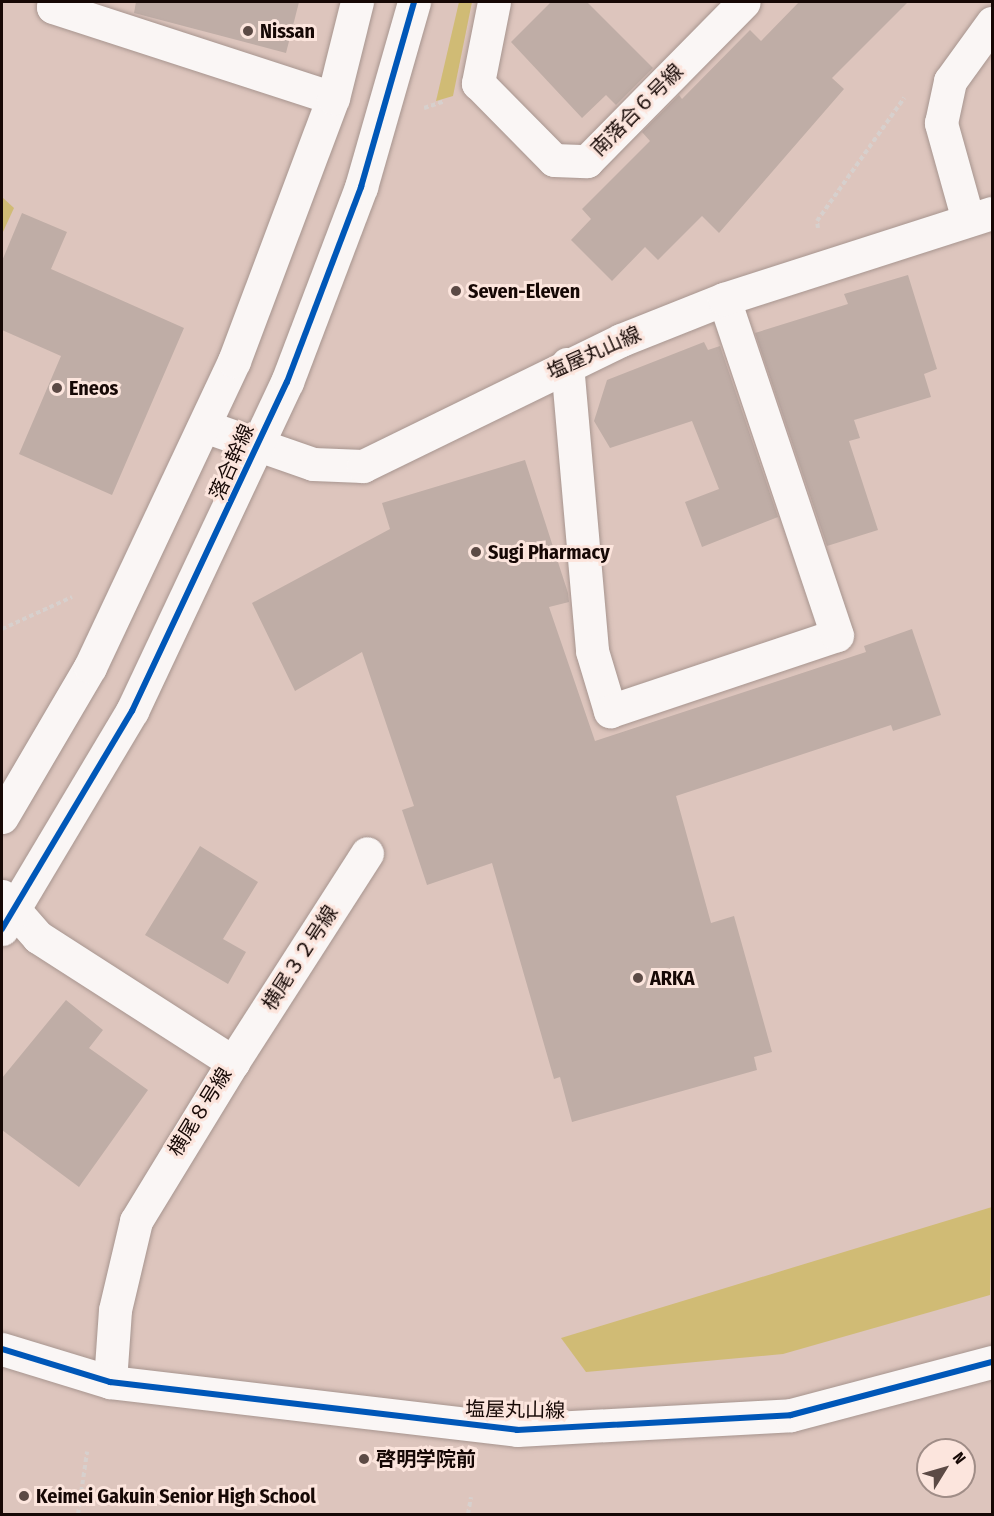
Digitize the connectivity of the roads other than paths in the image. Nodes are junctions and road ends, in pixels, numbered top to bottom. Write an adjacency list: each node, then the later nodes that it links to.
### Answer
1 (54, 2): 7 (street)
2 (357, 2): 7 (street, 落合幹線)
3 (414, 2): 12 (street, 落合幹線)
4 (494, 2): 5 (street, 南落合６号線)
5 (744, 2)
6 (993, 22): 8 (street)
7 (333, 98): 11 (street, 落合幹線)
8 (980, 217): 9 (street, 塩屋丸山線)
9 (724, 299): 10 (street, 塩屋丸山線); 10 (street)
10 (567, 364): 12 (street, 塩屋丸山線)
11 (204, 426): 12 (street, 塩屋丸山線); 13 (street, 落合幹線)
12 (257, 445): 15 (street, 落合幹線)
13 (2, 817)
14 (367, 853): 16 (street, 横尾３２号線)
15 (6, 911): 16 (street, 横尾８号線)
16 (233, 1062): 19 (street, 横尾８号線)
17 (2, 1349): 19 (street, 塩屋丸山線)
18 (993, 1362): 19 (street, 塩屋丸山線)
19 (110, 1383)

